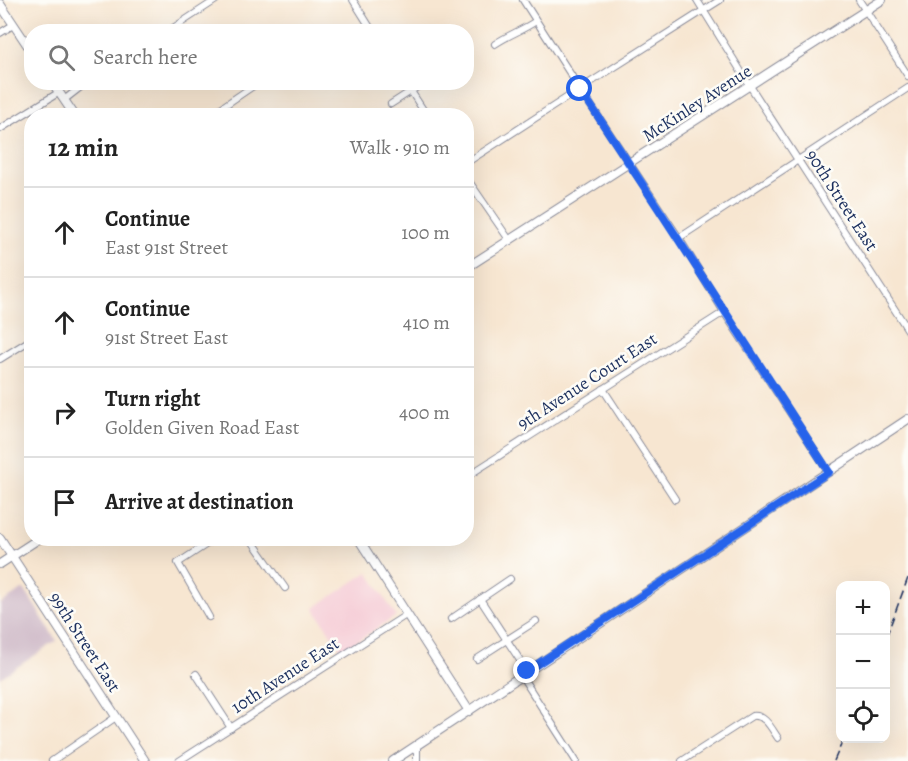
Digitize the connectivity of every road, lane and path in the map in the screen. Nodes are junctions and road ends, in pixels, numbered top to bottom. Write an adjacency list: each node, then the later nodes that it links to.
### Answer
1 (216, 0): 12 (street)
2 (353, 0): 13 (street)
3 (523, 0): 11 (street)
4 (697, 0): 10 (street, 90th Street East)
5 (720, 0): 10 (street)
6 (859, 0): 9 (street)
7 (882, 0): 9 (street, McKinley Avenue)
8 (0, 4): 14 (street)
9 (866, 10): 18 (street); 19 (street, McKinley Avenue)
10 (704, 11): 19 (street, 90th Street East); 21 (street)
11 (536, 21): 17 (street); 21 (street)
12 (179, 24)
13 (368, 24)
14 (13, 25): 15 (street); 16 (street)
15 (0, 33)
16 (24, 41)
17 (495, 44)
18 (908, 76)
19 (750, 86): 35 (street, 90th Street East); 36 (street, McKinley Avenue)
20 (908, 88): 35 (street)
21 (580, 89): 34 (street); 36 (street)
22 (57, 90): 26 (street)
23 (72, 90): 26 (street)
24 (247, 90): 30 (street)
25 (411, 91): 27 (street); 31 (street)
26 (61, 96): 28 (street); 29 (street)
27 (391, 104)
28 (39, 108)
29 (69, 108)
30 (221, 108)
31 (422, 108)
32 (24, 116): 33 (street)
33 (0, 129)
34 (474, 158)
35 (798, 159): 38 (street); 42 (street, 90th Street East)
36 (630, 164): 38 (street); 39 (street, McKinley Avenue)
37 (474, 189): 39 (street)
38 (679, 238): 41 (street)
39 (510, 241): 40 (street, McKinley Avenue)
40 (474, 263)
41 (724, 312): 45 (street, 9th Avenue Court East); 48 (street)
42 (908, 330)
43 (24, 344): 44 (street)
44 (0, 359)
45 (603, 389): 47 (street, 9th Avenue Court East); 49 (street)
46 (908, 419): 48 (street)
47 (474, 472)
48 (829, 472): 66 (street)
49 (675, 498)
50 (0, 538): 55 (street, 99th Street East)
51 (28, 546): 55 (street)
52 (204, 546): 61 (street)
53 (256, 546): 58 (street)
54 (363, 546): 60 (street)
55 (12, 557): 56 (street); 69 (street, 99th Street East)
56 (0, 564)
57 (510, 579): 59 (street)
58 (285, 588)
59 (480, 599): 62 (street); 64 (street)
60 (406, 615): 68 (street); 70 (street, 10th Avenue East)
61 (209, 617)
62 (451, 619)
63 (536, 621): 64 (street)
64 (507, 640): 65 (street); 66 (street)
65 (477, 659)
66 (524, 673): 68 (street); 78 (street)
67 (196, 674): 70 (street)
68 (469, 711): 72 (street)
69 (116, 717): 73 (street); 74 (street, 99th Street East)
70 (231, 728): 75 (street, 10th Avenue East)
71 (778, 738): 79 (street)
72 (417, 746): 76 (street); 77 (street)
73 (52, 761)
74 (145, 761)
75 (179, 761)
76 (393, 761)
77 (417, 761)
78 (576, 761)
79 (682, 761)

